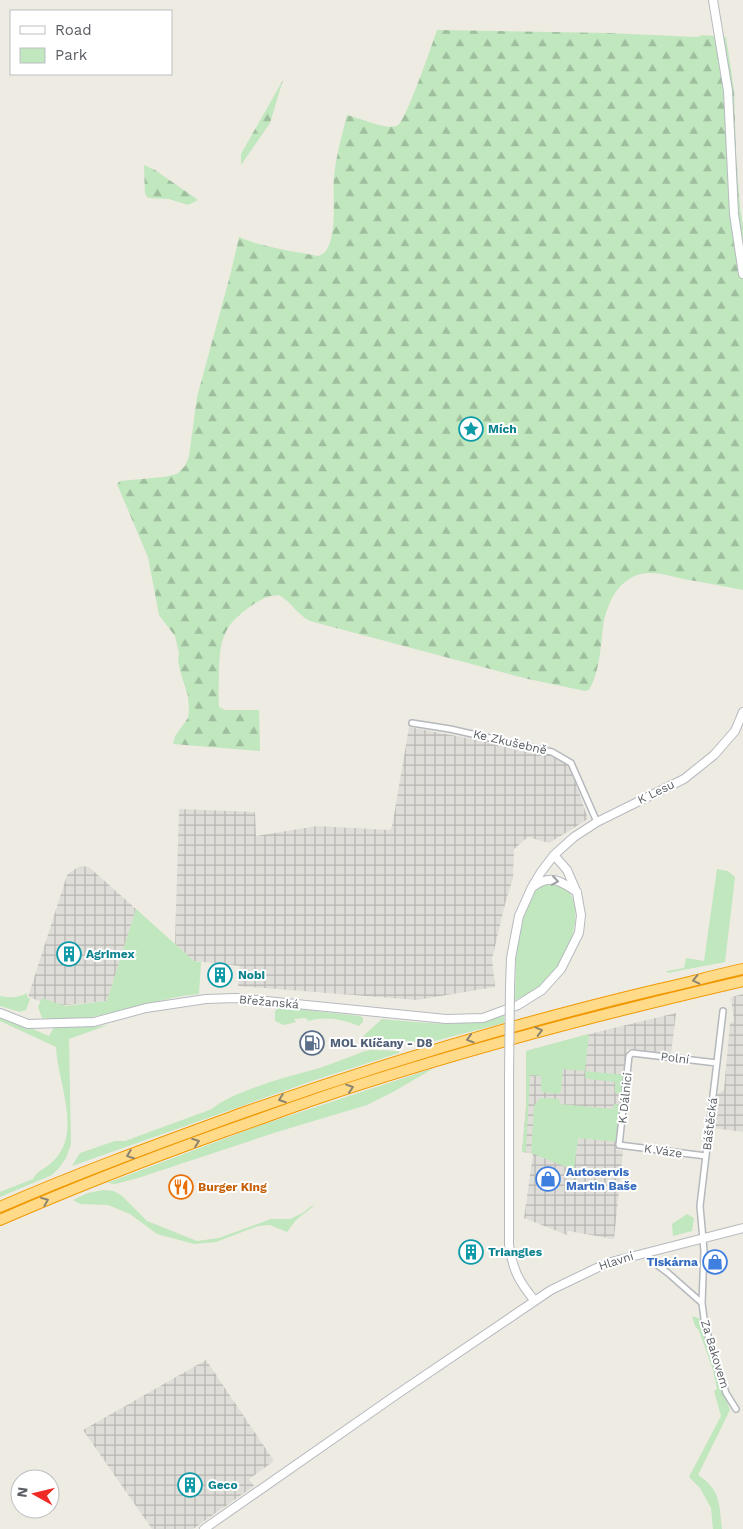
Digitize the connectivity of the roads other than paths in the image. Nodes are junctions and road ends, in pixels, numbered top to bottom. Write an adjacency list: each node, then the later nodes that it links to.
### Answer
1 (713, 0): 2 (street)
2 (743, 274)
3 (743, 712): 5 (street, K Lesu)
4 (412, 723): 5 (street, Ke Zkušebně)
5 (597, 822): 6 (street, K Lesu)
6 (554, 855): 7 (street); 8 (street, Břežanská)
7 (532, 887): 8 (street, one-way to 8); 22 (street, bridge)
8 (578, 893): 12 (street, Břežanská)
9 (743, 969): 17 (highway, one-way to 17)
10 (743, 981): 18 (highway, one-way to 10)
11 (723, 1011): 14 (street, Báštěcká)
12 (0, 1013)
13 (632, 1053): 14 (street, Polní); 15 (street, K Dálnici)
14 (717, 1063): 16 (street, Báštěcká)
15 (619, 1145): 16 (street, K Váze)
16 (706, 1156): 20 (street, Báštěcká)
17 (0, 1207)
18 (0, 1220)
19 (743, 1228): 20 (street, Hlavní)
20 (703, 1238): 21 (street, Hlavní); 23 (street, Za Bakovem)
21 (646, 1252): 22 (street, Hlavní); 23 (street)
22 (534, 1300): 25 (street, Hlavní)
23 (702, 1303): 24 (street, Za Bakovem)
24 (736, 1409)
25 (204, 1529)

